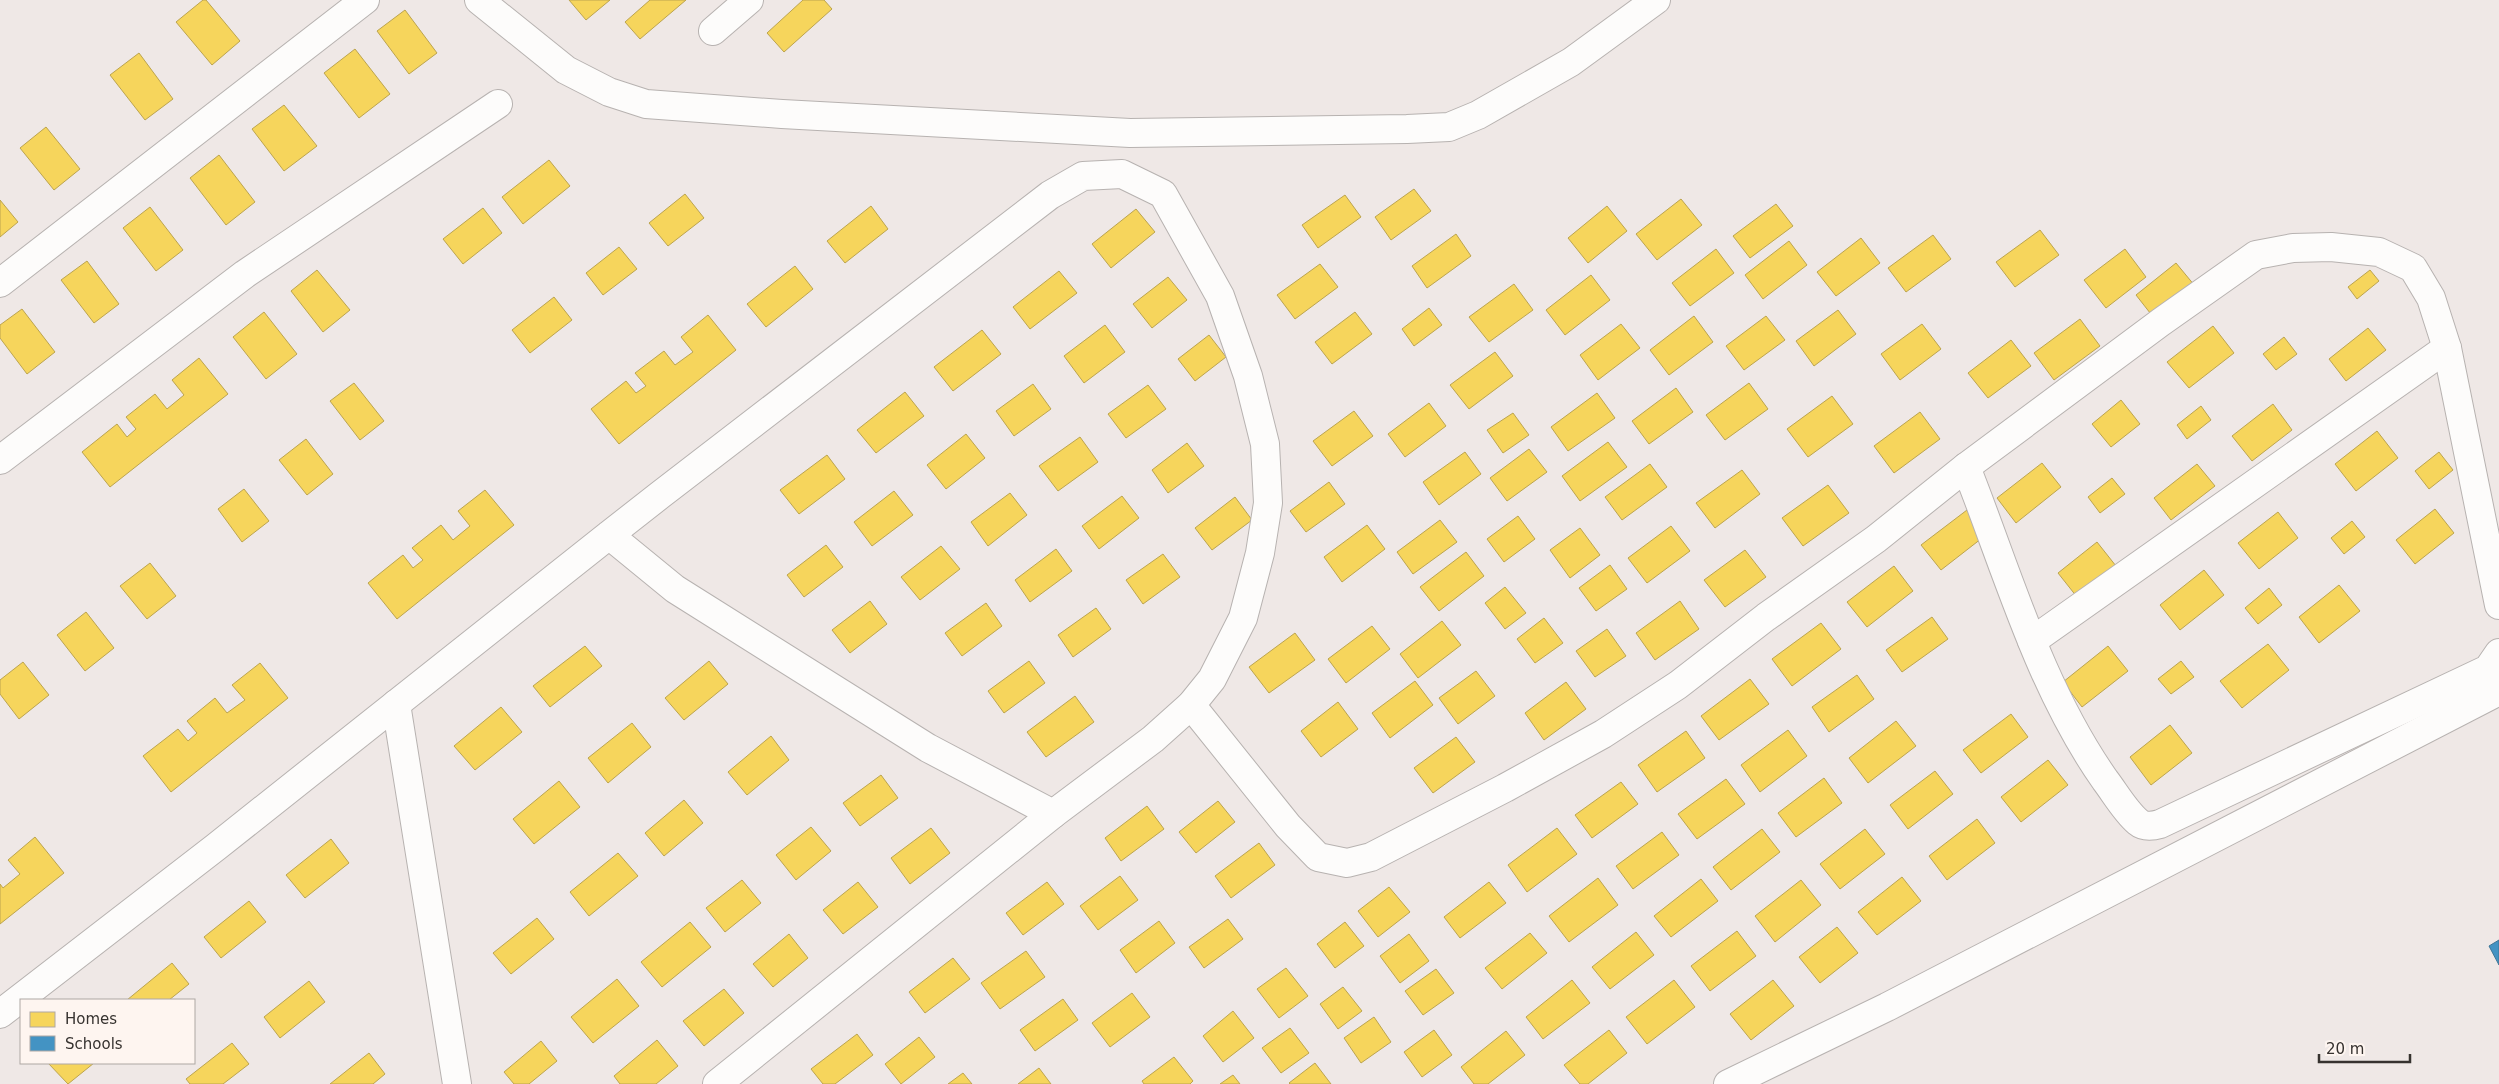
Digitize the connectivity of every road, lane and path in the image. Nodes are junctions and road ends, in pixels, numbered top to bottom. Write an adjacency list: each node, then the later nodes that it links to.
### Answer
1 (365, 0): 7 (street)
2 (479, 0): 4 (street)
3 (749, 0): 5 (street)
4 (1656, 0)
5 (714, 31)
6 (498, 104): 9 (street)
7 (0, 283)
8 (2447, 348): 10 (street); 12 (street); 13 (street)
9 (0, 460)
10 (1966, 467): 13 (street); 17 (street)
11 (610, 535): 16 (street); 17 (street); 18 (street)
12 (2499, 605)
13 (2032, 641): 14 (street)
14 (2499, 653)
15 (2499, 690): 22 (street)
16 (396, 704): 19 (street); 20 (street)
17 (1191, 705): 18 (street)
18 (1053, 814): 21 (street)
19 (0, 1014)
20 (457, 1084)
21 (717, 1084)
22 (1728, 1084)

